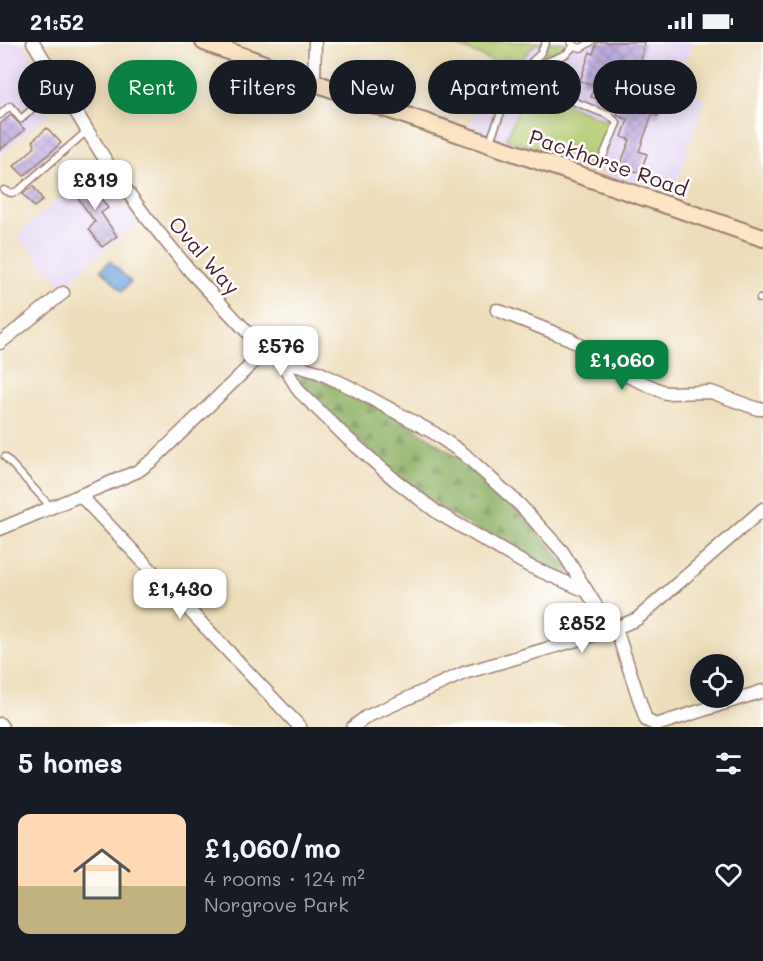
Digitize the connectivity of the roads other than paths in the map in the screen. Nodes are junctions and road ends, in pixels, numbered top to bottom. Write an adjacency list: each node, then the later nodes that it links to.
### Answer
1 (33, 42): 7 (street, Oval Way)
2 (204, 42): 8 (main road, Packhorse Road)
3 (315, 42): 9 (street)
4 (546, 42): 10 (lane)
5 (591, 42): 6 (lane)
6 (572, 44): 11 (lane)
7 (44, 60)
8 (255, 60)
9 (315, 60)
10 (534, 60)
11 (553, 60)
12 (317, 82): 19 (main road, Packhorse Road)
13 (581, 103): 20 (lane)
14 (27, 114): 17 (lane)
15 (77, 114): 18 (street, Oval Way)
16 (502, 114): 19 (lane)
17 (0, 115)
18 (87, 131): 21 (lane); 26 (street, Oval Way)
19 (489, 144): 22 (main road, Packhorse Road)
20 (601, 161)
21 (4, 190)
22 (763, 238)
23 (63, 294): 25 (street)
24 (497, 310): 28 (street)
25 (0, 343)
26 (265, 351): 27 (street, Oval Way); 30 (street)
27 (281, 362): 34 (street, Oval Way); 34 (street, Oval Way)
28 (763, 409)
29 (5, 457): 31 (lane)
30 (80, 495): 31 (street); 38 (street)
31 (51, 507): 33 (street)
32 (763, 509): 35 (street)
33 (0, 529)
34 (586, 591): 35 (street, Oval Way)
35 (614, 629): 37 (street, Oval Way); 39 (street)
36 (763, 691): 37 (street)
37 (649, 725)
38 (300, 727)
39 (354, 727)

